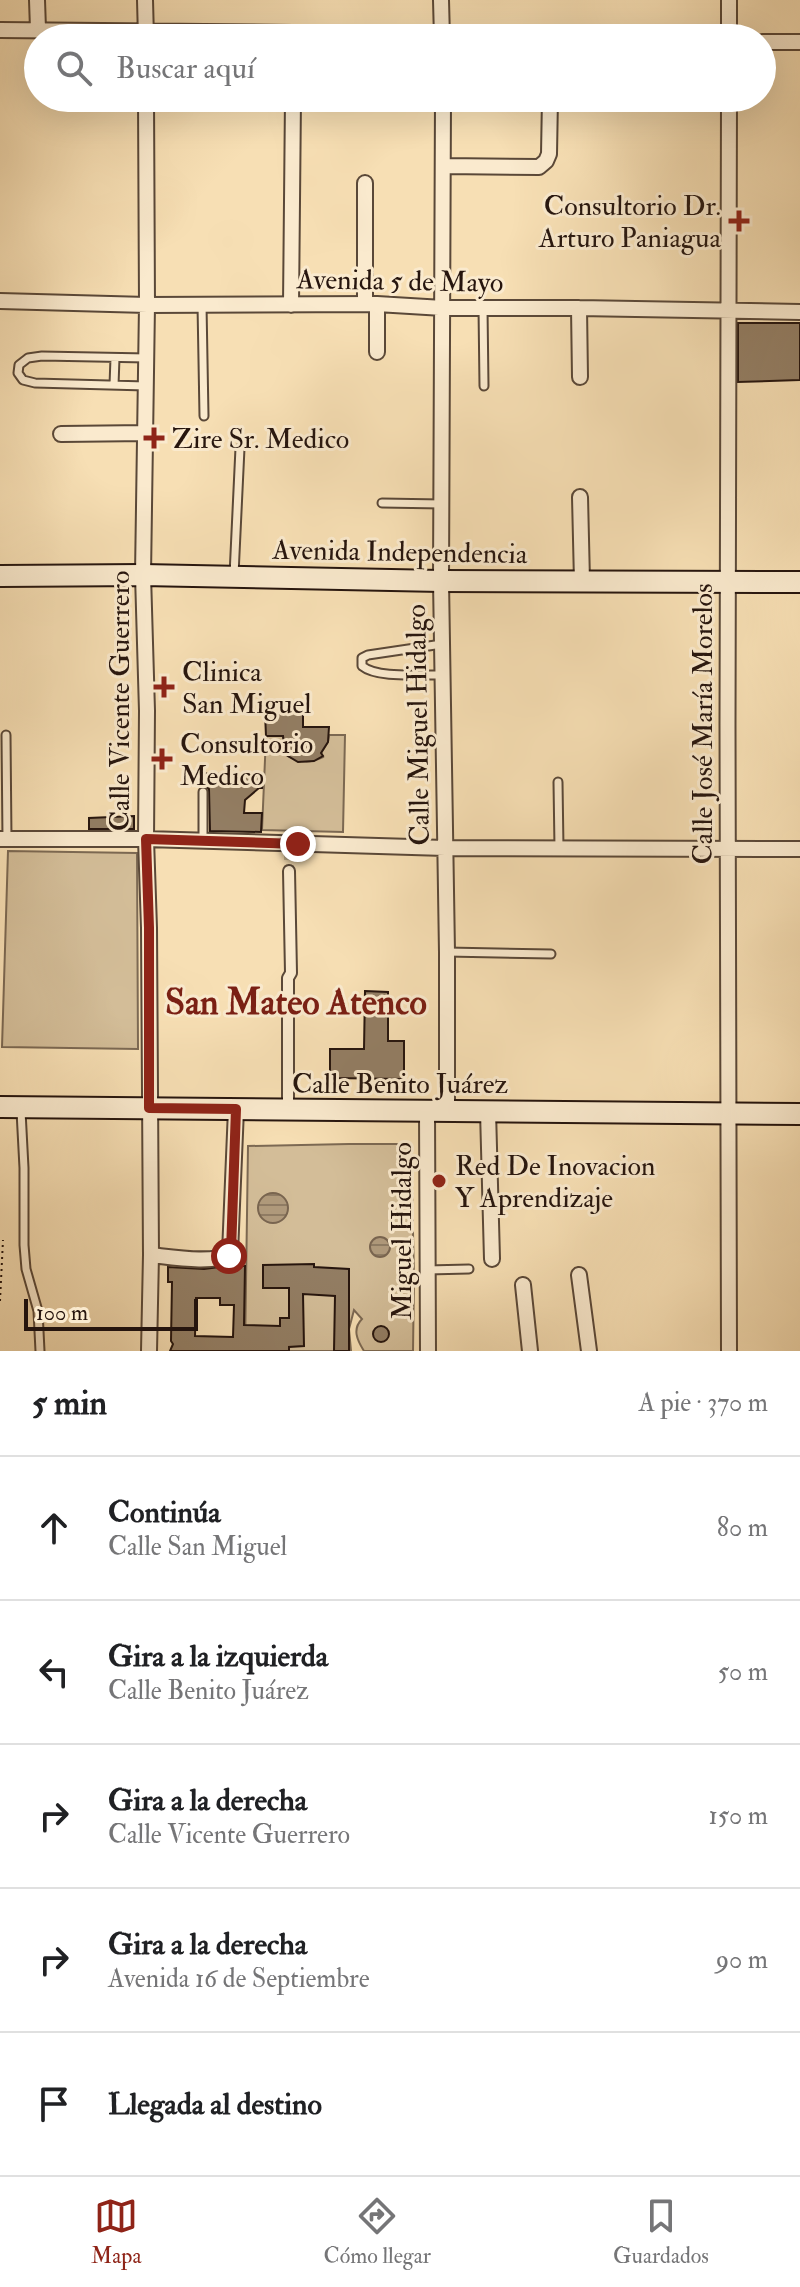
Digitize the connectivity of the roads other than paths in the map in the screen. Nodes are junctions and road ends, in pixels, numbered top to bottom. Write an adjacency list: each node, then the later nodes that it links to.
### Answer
1 (37, 0): 5 (street)
2 (145, 0): 6 (street)
3 (441, 0): 7 (street)
4 (729, 0): 8 (street)
5 (38, 24)
6 (146, 24)
7 (442, 24)
8 (729, 24)
9 (24, 29): 10 (street)
10 (0, 30)
11 (776, 42): 12 (street)
12 (800, 42)
13 (146, 112): 22 (street, Calle Vicente Guerrero)
14 (293, 112): 24 (street)
15 (443, 112): 18 (street, Calle Miguel Hidalgo)
16 (550, 112): 18 (street)
17 (729, 112): 28 (street, Calle José María Morelos)
18 (444, 166): 25 (street, Calle Miguel Hidalgo)
19 (365, 183): 21 (street)
20 (0, 301): 22 (street, Avenida 5 de Mayo)
21 (371, 304): 24 (street, Avenida 5 de Mayo); 25 (street, Avenida 5 de Mayo); 30 (street)
22 (147, 305): 23 (street, Avenida 5 de Mayo); 32 (street, Calle Vicente Guerrero)
23 (202, 305): 24 (street, Avenida 5 de Mayo); 37 (lane)
24 (291, 305)
25 (443, 308): 26 (street, Avenida 5 de Mayo); 43 (street, Calle Miguel Hidalgo)
26 (483, 308): 27 (street, Avenida 5 de Mayo); 36 (lane)
27 (579, 308): 28 (street, Avenida 5 de Mayo); 33 (street)
28 (728, 312): 29 (street, Avenida 5 de Mayo); 49 (street, Calle José María Morelos)
29 (800, 312)
30 (377, 352)
31 (115, 358): 32 (lane); 34 (lane); 34 (lane)
32 (147, 358): 35 (street, Calle Vicente Guerrero)
33 (580, 377)
34 (114, 385): 35 (lane)
35 (146, 386): 38 (street, Calle Vicente Guerrero)
36 (484, 386)
37 (204, 416)
38 (146, 433): 39 (street); 44 (street, Calle Vicente Guerrero)
39 (61, 434)
40 (240, 448): 46 (lane)
41 (580, 497): 48 (street)
42 (382, 503): 43 (lane)
43 (442, 504): 47 (street, Calle Miguel Hidalgo)
44 (143, 575): 45 (main road, Avenida Independencia); 46 (main road, Avenida Independencia); 57 (street, Calle Vicente Guerrero)
45 (0, 576)
46 (234, 577): 47 (main road, Avenida Independencia)
47 (441, 581): 48 (main road, Avenida Independencia); 51 (street, Calle Miguel Hidalgo)
48 (582, 581): 49 (main road, Avenida Independencia)
49 (729, 581): 50 (main road, Avenida Independencia); 59 (street, Calle José María Morelos)
50 (800, 582)
51 (442, 644): 52 (street, Calle Miguel Hidalgo); 52 (lane)
52 (442, 675): 60 (street, Calle Miguel Hidalgo)
53 (6, 735): 56 (lane)
54 (558, 782): 61 (lane)
55 (203, 792): 58 (lane)
56 (3, 839): 57 (street)
57 (146, 839): 58 (street); 68 (street, Calle Vicente Guerrero)
58 (203, 841): 60 (street)
59 (726, 847): 61 (street); 62 (street); 73 (street, Calle José María Morelos)
60 (445, 848): 61 (street); 64 (street, Calle Miguel Hidalgo)
61 (559, 848)
62 (800, 849)
63 (289, 871): 70 (street)
64 (447, 952): 65 (lane); 71 (street, Calle Miguel Hidalgo)
65 (551, 954)
66 (0, 1107): 67 (main road, Calle Benito Juárez)
67 (21, 1107): 68 (main road, Calle Benito Juárez); 81 (lane)
68 (149, 1108): 69 (main road, Calle Benito Juárez); 75 (street, Calle Vicente Guerrero)
69 (236, 1109): 70 (main road, Calle Benito Juárez); 75 (street)
70 (288, 1110): 71 (main road, Calle Benito Juárez)
71 (437, 1111): 72 (main road, Calle Benito Juárez); 78 (street, Miguel Hidalgo)
72 (488, 1111): 73 (main road, Calle Benito Juárez); 76 (street)
73 (728, 1113): 74 (main road, Calle Benito Juárez); 86 (street, Calle José María Morelos)
74 (800, 1114)
75 (151, 1255): 82 (street, Calle Vicente Guerrero)
76 (492, 1259)
77 (469, 1269): 78 (lane)
78 (427, 1270): 83 (street, Miguel Hidalgo)
79 (579, 1275): 85 (street)
80 (523, 1285): 84 (street)
81 (40, 1351)
82 (149, 1351)
83 (428, 1351)
84 (530, 1351)
85 (589, 1351)
86 (729, 1351)

